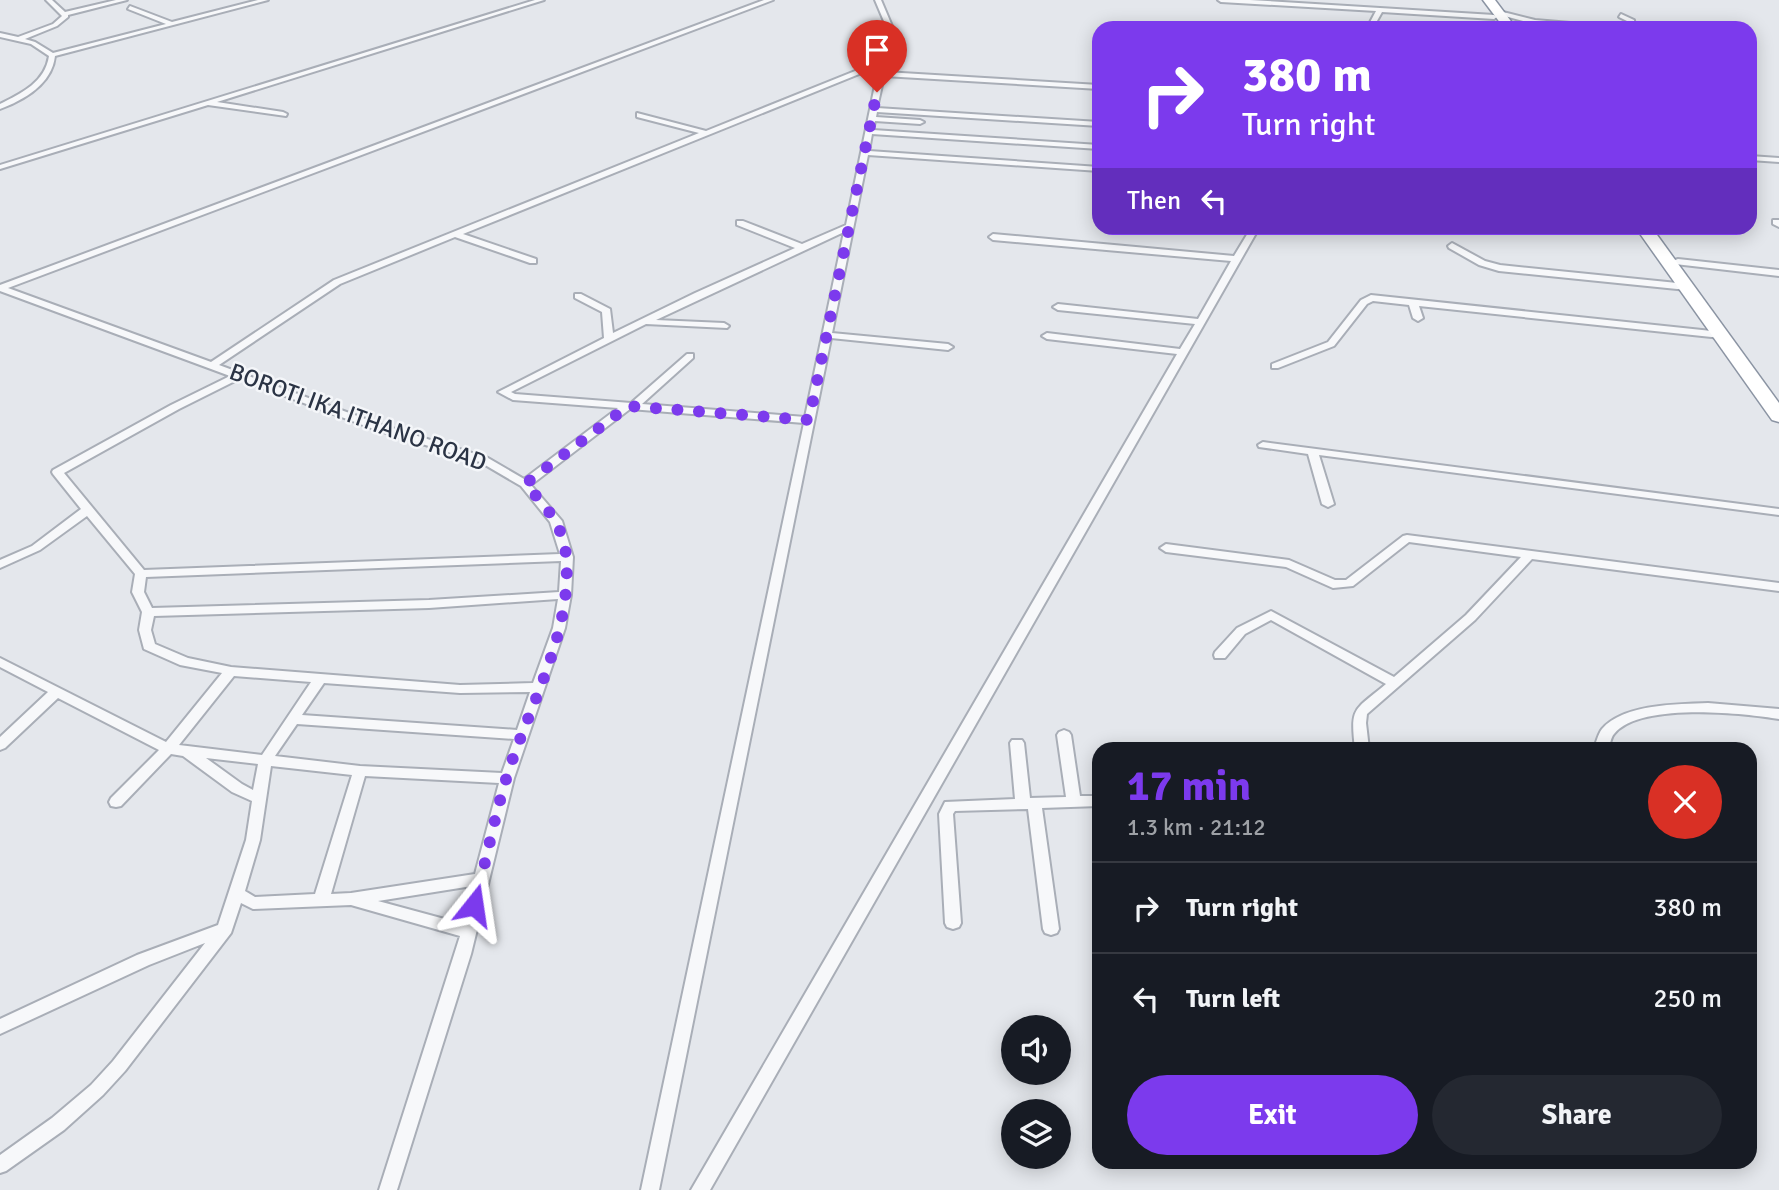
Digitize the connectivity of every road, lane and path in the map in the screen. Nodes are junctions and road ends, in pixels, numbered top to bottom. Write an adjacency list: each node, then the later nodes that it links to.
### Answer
1 (124, 0): 13 (street)
2 (265, 0): 21 (street)
3 (541, 0): 27 (street)
4 (770, 0): 59 (street)
5 (878, 0): 25 (street)
6 (1222, 0): 12 (street)
7 (1482, 0): 14 (highway)
8 (1489, 0): 14 (highway)
9 (51, 2): 10 (street); 13 (street)
10 (61, 2)
11 (130, 8): 21 (street)
12 (1380, 11): 14 (street); 16 (street)
13 (64, 14): 23 (street)
14 (1496, 15): 17 (highway); 18 (highway); 19 (street)
15 (1621, 16): 20 (street)
16 (1374, 21)
17 (1499, 21)
18 (1502, 21)
19 (1529, 21)
20 (1632, 21)
21 (173, 24): 24 (street)
22 (0, 35): 23 (street)
23 (19, 38): 24 (street)
24 (52, 55): 28 (street)
25 (882, 68): 26 (street); 33 (street); 38 (street)
26 (1092, 86)
27 (209, 103): 29 (street); 43 (street)
28 (0, 107)
29 (240, 110): 30 (street); 32 (street)
30 (283, 114)
31 (640, 115): 38 (street)
32 (227, 116)
33 (871, 121): 34 (street); 35 (street); 39 (street); 40 (street)
34 (928, 122)
35 (1092, 124)
36 (1080, 131): 37 (street)
37 (1092, 132)
38 (707, 134): 47 (street)
39 (1092, 146)
40 (865, 152): 44 (street); 46 (street)
41 (1757, 157): 42 (street)
42 (1779, 159)
43 (0, 167)
44 (1092, 168)
45 (740, 223): 53 (street)
46 (850, 226): 53 (street); 67 (street)
47 (453, 234): 55 (street); 74 (street)
48 (1251, 235): 54 (street)
49 (1649, 235): 58 (highway)
50 (1658, 235): 56 (highway)
51 (993, 237): 54 (street)
52 (1452, 246): 58 (street)
53 (801, 247): 64 (street)
54 (1236, 260): 65 (street)
55 (533, 261)
56 (1678, 262): 57 (street); 77 (highway)
57 (1779, 273)
58 (1687, 287): 68 (highway)
59 (0, 288): 74 (street, BOROTI IKA ITHANO ROAD)
60 (578, 296): 70 (street)
61 (1413, 302): 63 (street); 68 (street); 75 (street)
62 (1058, 307): 65 (street)
63 (1418, 318)
64 (644, 322): 66 (street); 70 (street)
65 (1200, 322): 72 (street)
66 (724, 326)
67 (827, 335): 71 (street); 80 (street)
68 (1721, 335): 79 (highway)
69 (1047, 336): 72 (street)
70 (608, 340): 78 (street)
71 (948, 347)
72 (1183, 352): 132 (street)
73 (691, 356): 78 (street)
74 (213, 365): 76 (street, BOROTI IKA ITHANO ROAD)
75 (1275, 366)
76 (238, 376): 83 (street, BOROTI IKA ITHANO ROAD); 85 (street)
77 (1779, 401)
78 (631, 406): 80 (street); 83 (street)
79 (1779, 416)
80 (809, 420): 131 (street)
81 (1263, 445): 82 (street)
82 (1312, 451): 84 (street); 86 (street)
83 (525, 484): 89 (street, BOROTI IKA ITHANO ROAD)
84 (1328, 505)
85 (88, 510): 90 (street); 91 (street)
86 (1779, 512)
87 (1166, 548): 88 (street)
88 (1529, 555): 92 (street); 99 (street)
89 (566, 556): 91 (street); 93 (street, BOROTI IKA ITHANO ROAD)
90 (0, 564)
91 (141, 574): 94 (street)
92 (1779, 587)
93 (565, 595): 94 (street); 100 (street, BOROTI IKA ITHANO ROAD)
94 (148, 612): 97 (street)
95 (1220, 655): 99 (street)
96 (0, 662): 101 (street)
97 (230, 671): 98 (street); 110 (street)
98 (320, 678): 100 (street); 103 (street)
99 (1394, 683): 106 (street)
100 (540, 687): 104 (street, BOROTI IKA ITHANO ROAD)
101 (57, 691): 109 (street); 110 (street)
102 (1779, 714): 107 (street)
103 (294, 719): 104 (street); 112 (street)
104 (522, 735): 114 (street, BOROTI IKA ITHANO ROAD)
105 (1064, 735): 118 (street)
106 (1361, 742)
107 (1601, 742)
108 (1017, 743): 119 (street)
109 (0, 745)
110 (168, 749): 111 (street); 117 (street)
111 (186, 750): 112 (street); 115 (street)
112 (265, 761): 113 (street); 115 (street)
113 (360, 771): 114 (street); 123 (street)
114 (507, 778): 120 (street, BOROTI IKA ITHANO ROAD)
115 (260, 799): 121 (street)
116 (1092, 801): 118 (street)
117 (116, 802)
118 (1074, 802): 119 (street)
119 (1028, 803): 124 (street); 126 (street)
120 (481, 879): 122 (street); 127 (street, BOROTI IKA ITHANO ROAD)
121 (238, 894): 123 (street); 125 (street)
122 (351, 899): 123 (street); 127 (street)
123 (321, 900)
124 (953, 923)
125 (225, 929): 128 (street); 129 (street)
126 (1051, 929)
127 (468, 932): 130 (street, BOROTI IKA ITHANO ROAD)
128 (0, 1027)
129 (0, 1165)
130 (388, 1190)
131 (650, 1190)
132 (700, 1190)

